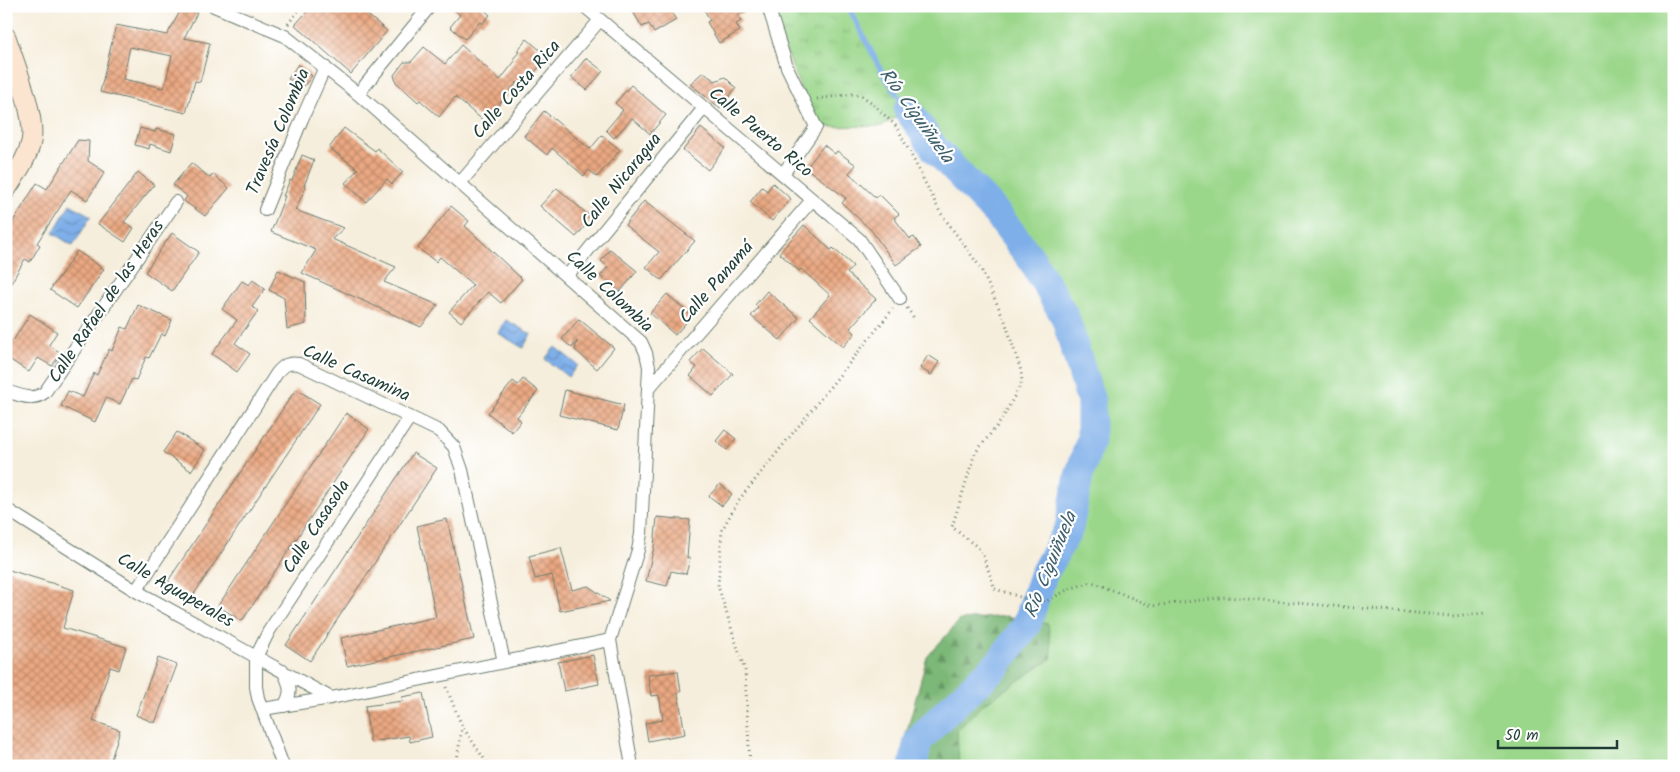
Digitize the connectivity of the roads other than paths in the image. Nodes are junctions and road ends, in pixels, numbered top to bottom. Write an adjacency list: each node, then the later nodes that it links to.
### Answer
1 (214, 6): 7 (street, Calle Colombia)
2 (430, 6): 8 (street)
3 (584, 6): 5 (street, Calle Puerto Rico)
4 (768, 6): 10 (street)
5 (600, 20): 9 (street, Calle Puerto Rico); 11 (street, Calle Costa Rica)
6 (6, 37): 12 (street)
7 (325, 67): 8 (street, Calle Colombia); 15 (street, Travesía Colombia)
8 (358, 94): 11 (street, Calle Colombia)
9 (704, 108): 10 (street, Calle Puerto Rico); 16 (street, Calle Nicaragua)
10 (783, 174): 13 (street, Calle Puerto Rico)
11 (460, 183): 16 (street, Calle Colombia)
12 (6, 190)
13 (812, 200): 17 (street, Calle Puerto Rico); 18 (street, Calle Panamá)
14 (176, 202): 19 (street, Calle Rafael de las Heras)
15 (265, 210)
16 (567, 276): 18 (street, Calle Colombia)
17 (900, 299)
18 (648, 389): 23 (street, Calle Colombia)
19 (6, 391)
20 (410, 418): 22 (street, Calle Casamina); 24 (street, Calle Casasola); 25 (street, Calle Casamina)
21 (6, 509): 22 (street, Calle Aguaperales)
22 (136, 591): 24 (street, Calle Aguaperales)
23 (610, 640): 25 (street); 31 (street, Calle Colombia)
24 (256, 656): 26 (street, Calle Aguaperales); 29 (street)
25 (504, 662): 27 (street)
26 (282, 671): 27 (street, Calle Aguaperales); 28 (street)
27 (330, 698): 28 (street)
28 (284, 706): 29 (street)
29 (263, 709): 30 (street)
30 (283, 766)
31 (632, 766)

